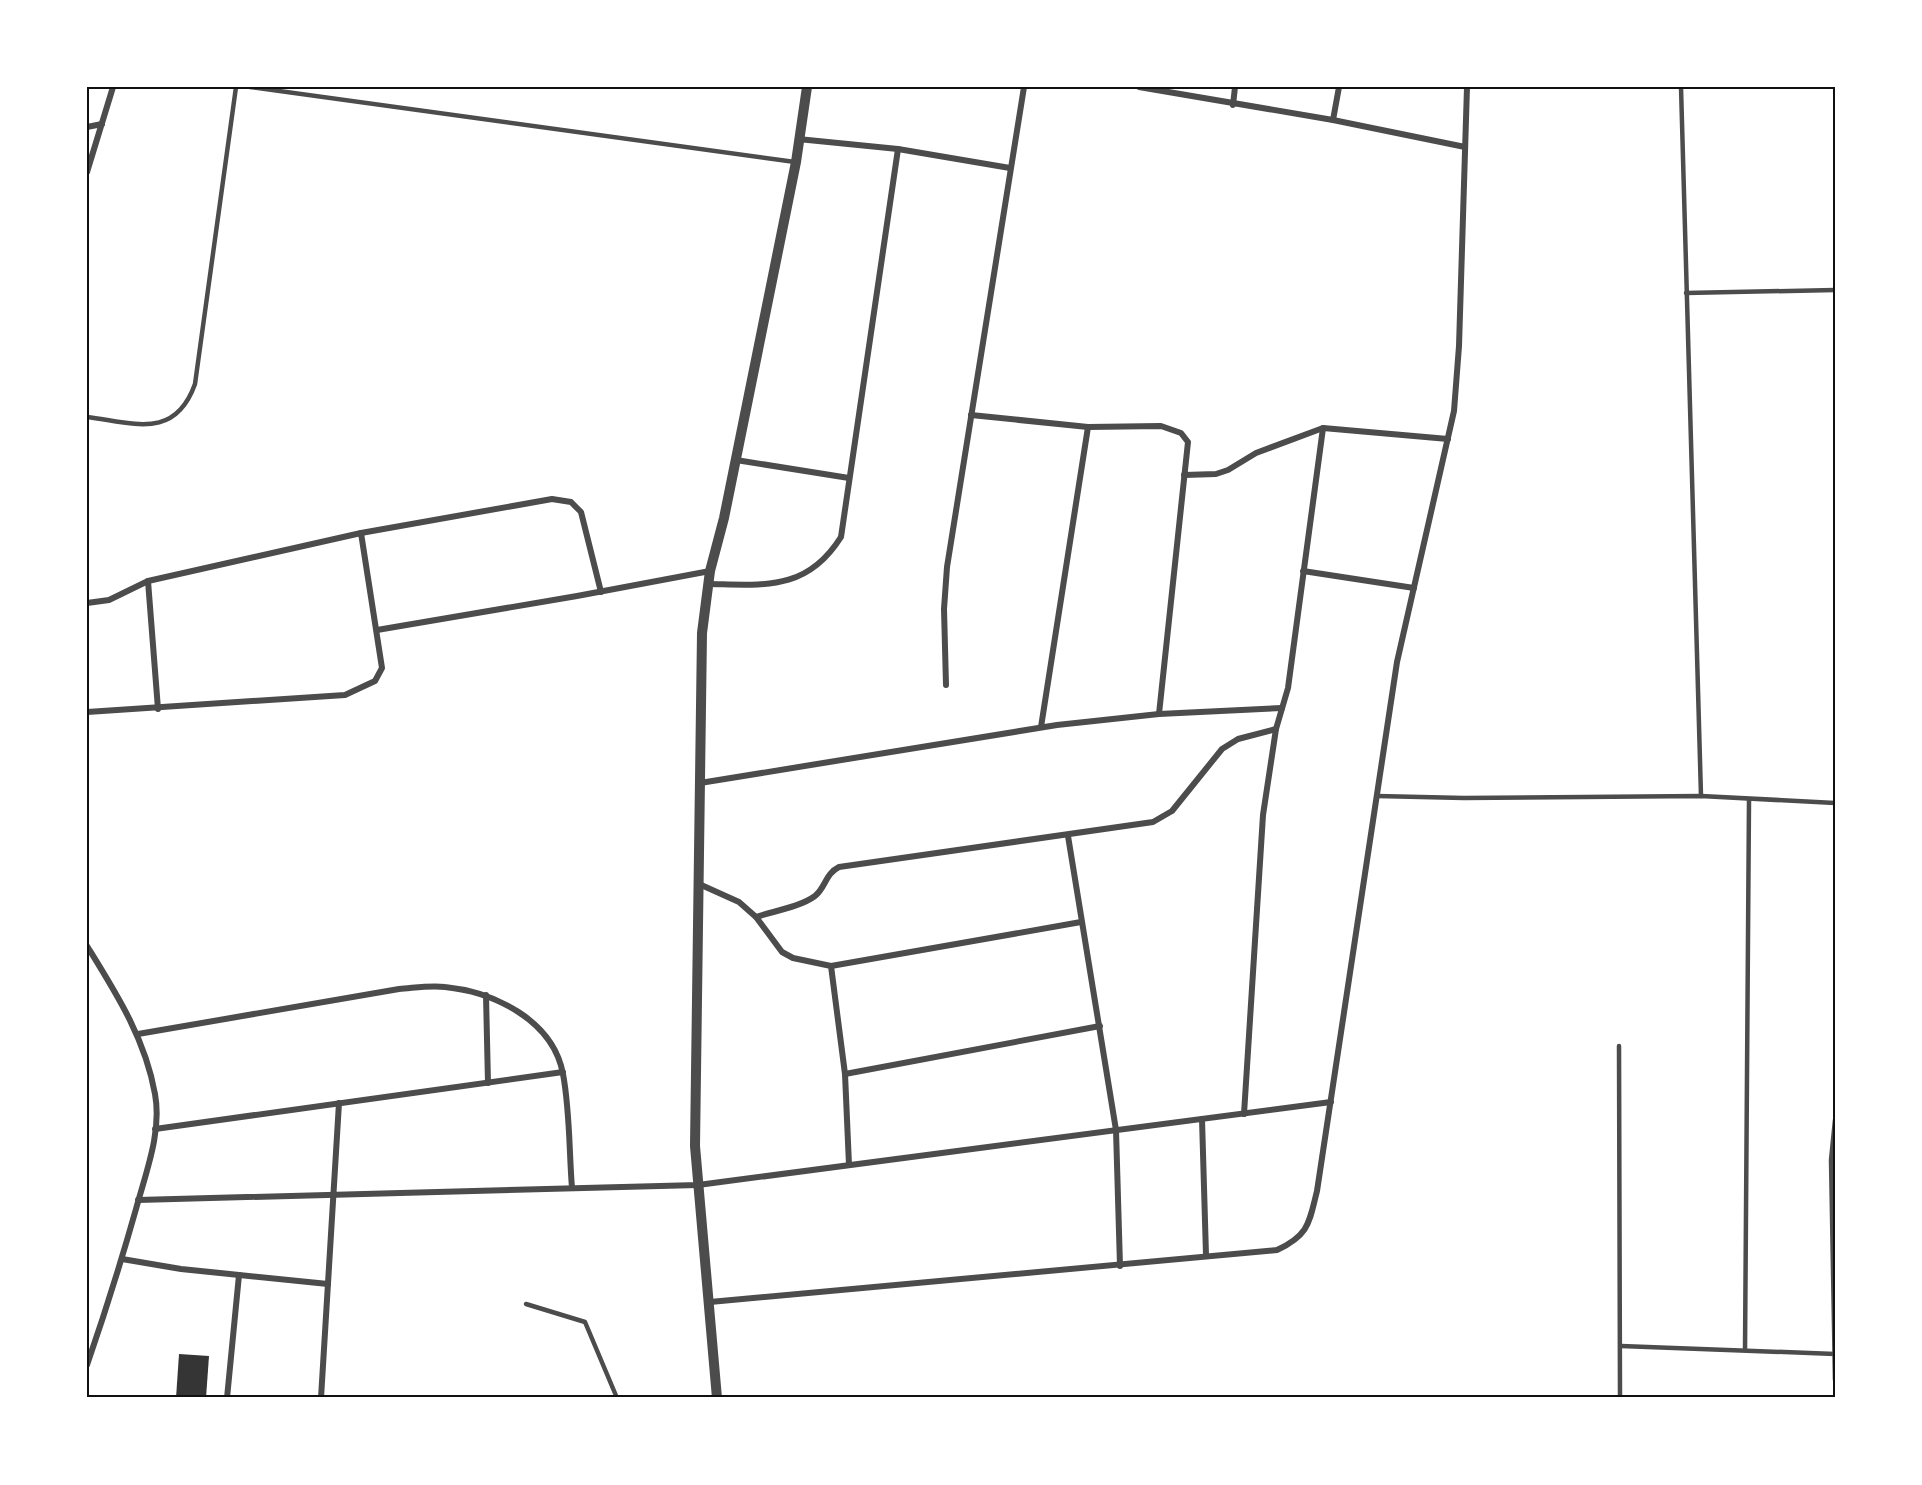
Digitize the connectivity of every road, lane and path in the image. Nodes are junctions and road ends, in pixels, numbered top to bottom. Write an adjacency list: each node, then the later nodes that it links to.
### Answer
1 (113, 87): 13 (street)
2 (236, 87): 24 (lane)
3 (250, 87): 18 (lane)
4 (807, 87): 15 (street)
5 (1024, 87): 19 (street)
6 (1139, 87): 11 (street)
7 (1235, 87): 11 (street)
8 (1339, 87): 12 (street)
9 (1467, 87): 16 (street)
10 (1682, 87): 22 (lane)
11 (1233, 105): 12 (street)
12 (1333, 120): 16 (street)
13 (102, 124): 14 (street); 20 (street)
14 (87, 127)
15 (798, 139): 17 (street); 18 (street)
16 (1465, 147): 27 (street)
17 (898, 149): 19 (street); 30 (street)
18 (796, 162): 28 (street)
19 (1010, 168): 23 (street)
20 (87, 172)
21 (1835, 290): 22 (lane)
22 (1686, 293): 49 (lane)
23 (970, 415): 25 (street); 40 (street)
24 (87, 417)
25 (1088, 427): 29 (street); 45 (street)
26 (1323, 428): 27 (street); 29 (street); 33 (street)
27 (1448, 438): 36 (street)
28 (736, 460): 30 (street); 32 (street)
29 (1184, 474): 44 (street)
30 (849, 478): 35 (street)
31 (361, 533): 34 (street); 37 (street); 39 (street)
32 (710, 571): 35 (street); 37 (street)
33 (1303, 571): 36 (street); 41 (street)
34 (148, 581): 38 (street); 42 (street)
35 (709, 584): 47 (street)
36 (1414, 588): 48 (street)
37 (601, 592): 39 (street)
38 (87, 603)
39 (377, 630): 42 (street)
40 (946, 685)
41 (1282, 708): 44 (street); 46 (street)
42 (158, 709): 43 (street)
43 (87, 712)
44 (1159, 714): 45 (street)
45 (1041, 727): 47 (street)
46 (1276, 729): 52 (street); 67 (street)
47 (700, 783): 53 (street)
48 (1377, 796): 49 (lane); 65 (street)
49 (1701, 796): 50 (lane)
50 (1749, 800): 51 (lane); 85 (lane)
51 (1835, 803)
52 (1068, 836): 54 (street); 55 (street)
53 (699, 884): 54 (street); 73 (street)
54 (756, 917): 57 (street)
55 (1081, 922): 57 (street); 59 (street)
56 (87, 946): 60 (street)
57 (831, 966): 63 (street)
58 (486, 995): 60 (street); 62 (street); 64 (street)
59 (1100, 1026): 63 (street); 71 (street)
60 (138, 1034): 70 (street)
61 (1619, 1046): 84 (lane)
62 (563, 1072): 64 (street); 74 (street)
63 (845, 1074): 72 (street)
64 (488, 1083): 66 (street)
65 (1330, 1102): 67 (street); 77 (street)
66 (339, 1103): 70 (street); 75 (street)
67 (1244, 1114): 68 (street)
68 (1202, 1119): 71 (street); 77 (street)
69 (1835, 1120): 86 (lane)
70 (155, 1129): 76 (street)
71 (1116, 1130): 72 (street); 79 (street)
72 (849, 1165): 73 (street)
73 (698, 1185): 74 (street); 82 (street)
74 (572, 1188): 75 (street)
75 (334, 1195): 76 (street); 81 (street)
76 (138, 1200): 78 (street)
77 (1206, 1255): 79 (street)
78 (122, 1259): 80 (street); 87 (street)
79 (1120, 1266): 82 (street)
80 (239, 1275): 81 (street); 89 (street)
81 (328, 1284): 90 (street)
82 (710, 1302): 92 (street)
83 (525, 1304): 91 (lane)
84 (1621, 1346): 85 (lane); 93 (lane)
85 (1745, 1350): 86 (lane)
86 (1835, 1354): 88 (lane)
87 (87, 1365)
88 (1835, 1380)
89 (227, 1398)
90 (321, 1398)
91 (617, 1398)
92 (717, 1398)
93 (1620, 1398)

